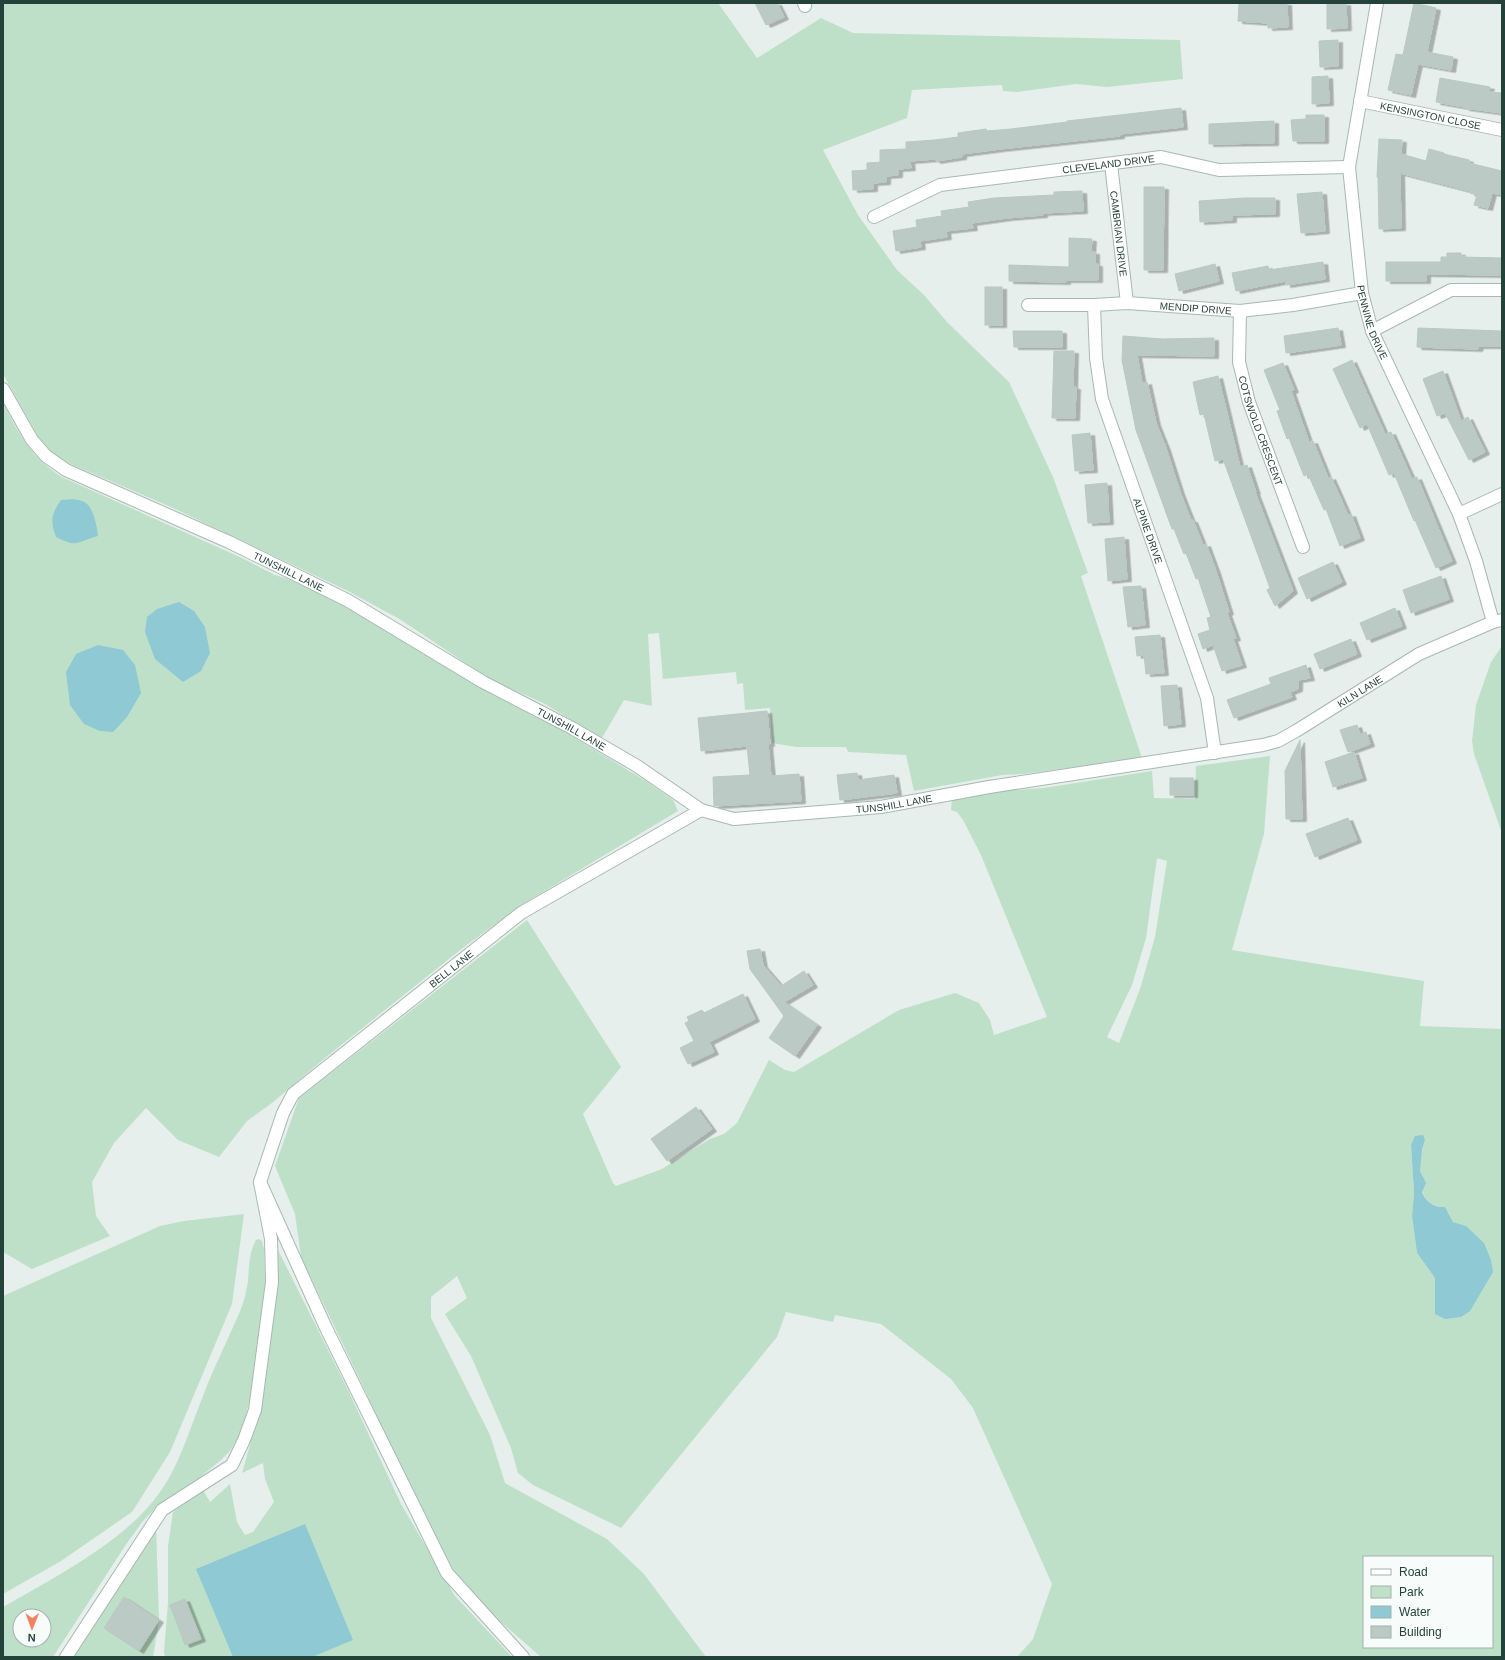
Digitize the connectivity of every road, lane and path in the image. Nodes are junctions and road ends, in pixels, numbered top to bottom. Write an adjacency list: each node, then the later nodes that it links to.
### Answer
1 (1377, 3): 2 (street, PENNINE DRIVE)
2 (1360, 101): 3 (street, KENSINGTON CLOSE); 5 (street, PENNINE DRIVE)
3 (1502, 130)
4 (1111, 164): 5 (street, CLEVELAND DRIVE); 6 (street, CLEVELAND DRIVE); 9 (street, CAMBRIAN DRIVE)
5 (1350, 167): 8 (street, PENNINE DRIVE)
6 (874, 216)
7 (1502, 290): 13 (street)
8 (1362, 293): 12 (street, MENDIP DRIVE); 13 (street, PENNINE DRIVE)
9 (1127, 303): 11 (street, MENDIP DRIVE); 12 (street, MENDIP DRIVE)
10 (1028, 305): 11 (street, MENDIP DRIVE)
11 (1094, 305): 19 (street, ALPINE DRIVE)
12 (1240, 311): 17 (street, COTSWOLD CRESCENT)
13 (1372, 331): 16 (street, PENNINE DRIVE)
14 (3, 389): 20 (street, TUNSHILL LANE)
15 (1502, 494): 16 (street)
16 (1459, 514): 18 (street, PENNINE DRIVE)
17 (1303, 547)
18 (1497, 621): 19 (street, KILN LANE)
19 (1215, 753): 20 (street, TUNSHILL LANE)
20 (701, 810): 21 (street, BELL LANE)
21 (260, 1182): 22 (street); 23 (street)
22 (66, 1657)
23 (523, 1657)

